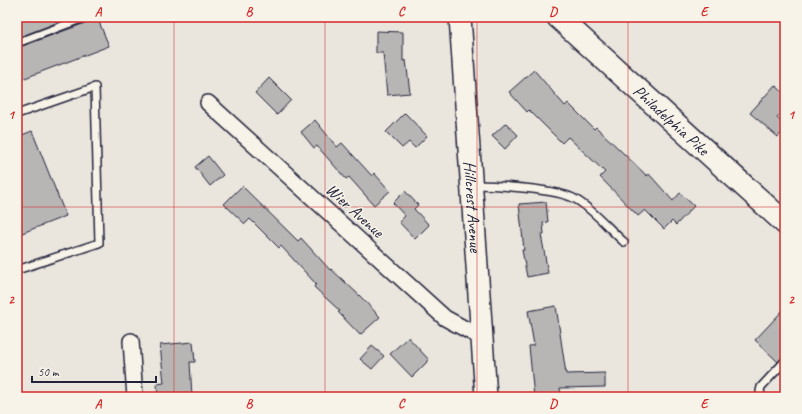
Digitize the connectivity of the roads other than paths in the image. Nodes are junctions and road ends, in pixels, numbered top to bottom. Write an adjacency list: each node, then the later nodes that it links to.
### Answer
1 (86, 17): 4 (lane)
2 (460, 17): 7 (street, Hillcrest Avenue)
3 (558, 17): 8 (main road, Philadelphia Pike)
4 (17, 43)
5 (208, 103): 11 (street, Wier Avenue)
6 (17, 114): 10 (lane)
7 (472, 186): 9 (lane); 11 (street, Hillcrest Avenue)
8 (785, 223)
9 (624, 242)
10 (17, 270)
11 (482, 338): 16 (street, Hillcrest Avenue)
12 (131, 342): 15 (street)
13 (785, 361): 14 (lane)
14 (761, 396)
15 (135, 397)
16 (486, 397)

